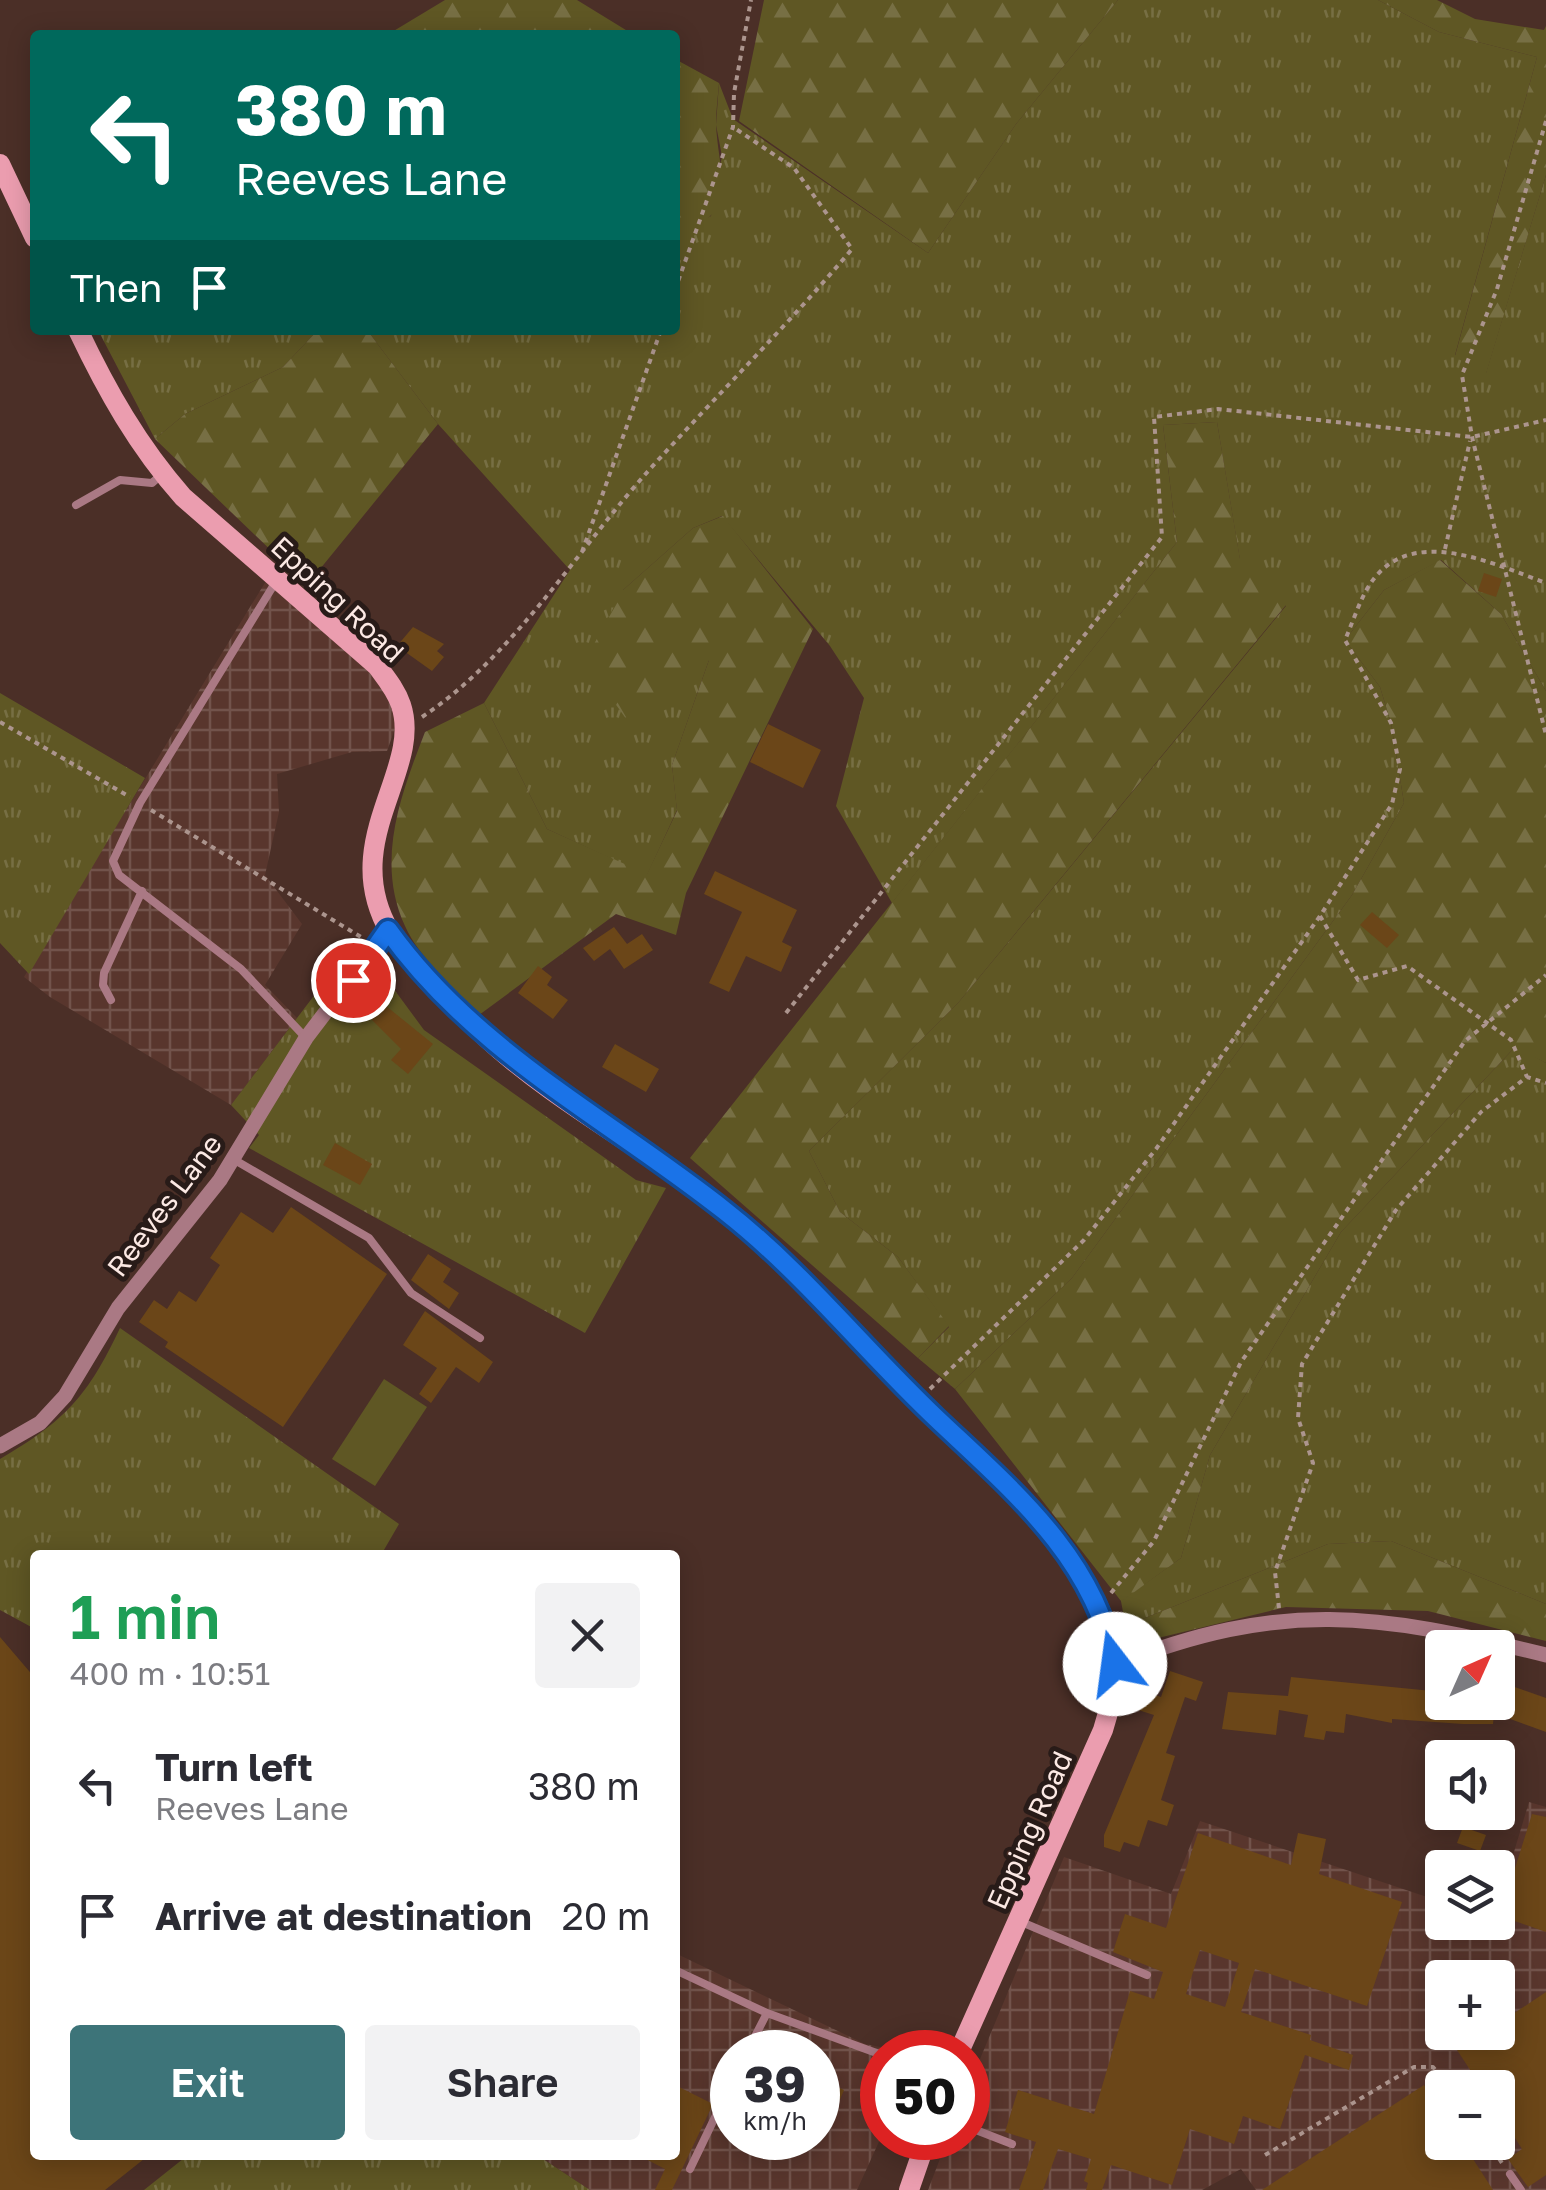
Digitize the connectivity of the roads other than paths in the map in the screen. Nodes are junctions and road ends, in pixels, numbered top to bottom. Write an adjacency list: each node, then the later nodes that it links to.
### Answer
1 (0, 164): 2 (main road)
2 (30, 227)
3 (81, 335): 4 (main road, Epping Road)
4 (162, 474): 5 (lane); 6 (main road, Epping Road)
5 (76, 505)
6 (278, 580): 7 (lane); 8 (main road, Epping Road)
7 (142, 891): 9 (lane); 10 (lane)
8 (382, 938): 10 (street, Reeves Lane); 15 (main road, Epping Road)
9 (111, 1000)
10 (306, 1038): 11 (street, Reeves Lane)
11 (233, 1158): 12 (lane); 13 (street, Reeves Lane)
12 (480, 1338)
13 (0, 1446)
14 (1546, 1655): 15 (street)
15 (1115, 1664): 16 (main road, Epping Road)
16 (1019, 1920): 18 (lane); 21 (main road, Epping Road)
17 (680, 1972): 19 (lane)
18 (1147, 1974)
19 (767, 2013): 20 (lane); 22 (lane)
20 (758, 2030)
21 (969, 2030)
22 (860, 2048)
23 (710, 2128): 27 (lane)
24 (990, 2136): 25 (lane)
25 (1012, 2144)
26 (919, 2160): 29 (main road)
27 (690, 2169)
28 (1510, 2174): 30 (lane)
29 (908, 2190)
30 (1521, 2190)

